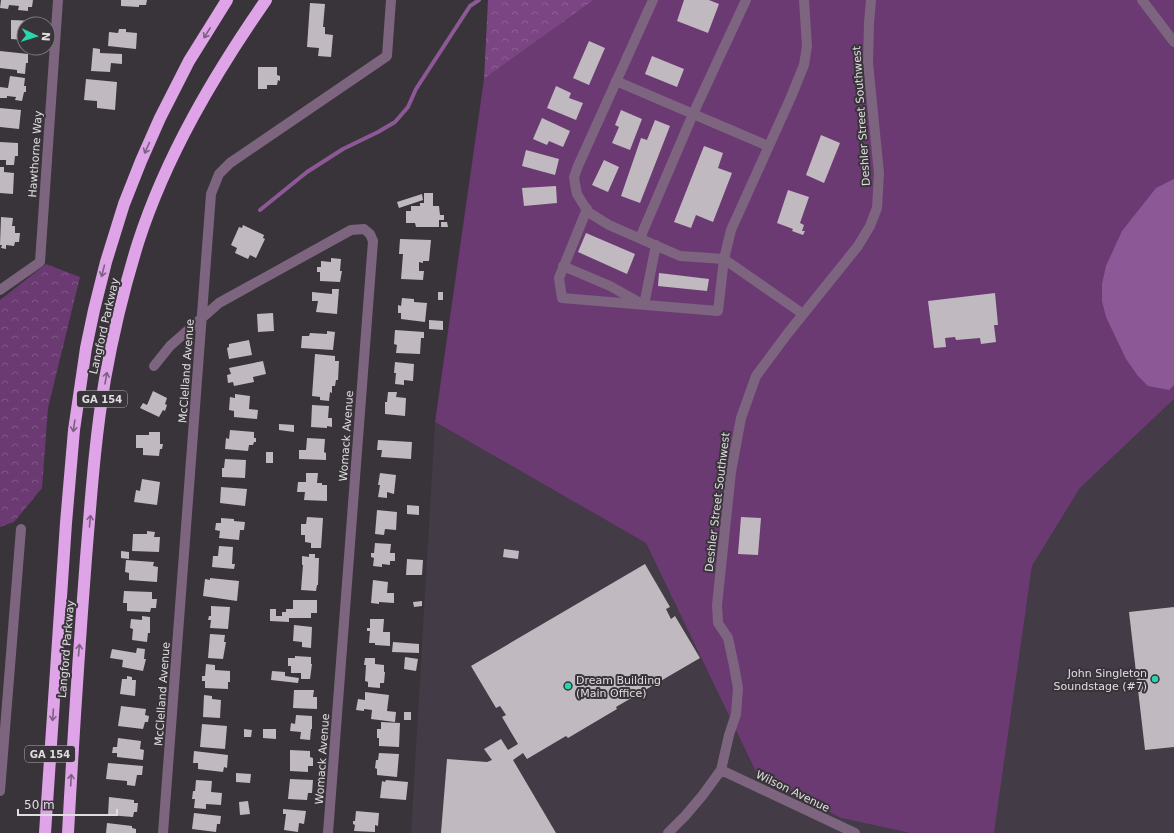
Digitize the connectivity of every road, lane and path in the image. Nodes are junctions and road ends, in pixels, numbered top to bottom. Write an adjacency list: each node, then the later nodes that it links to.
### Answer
1 (58, 0): 19 (street, Hawthorne Way)
2 (227, 0): 27 (highway, Langford Parkway / GA 154, one-way to 27)
3 (266, 0): 28 (highway, Langford Parkway / GA 154, one-way to 3)
4 (391, 0): 22 (street, McClelland Avenue)
5 (653, 0): 11 (street)
6 (746, 0): 12 (street)
7 (804, 0): 13 (street)
8 (871, 0): 21 (street, Deshler Street Southwest)
9 (1142, 0): 10 (street)
10 (1174, 42)
11 (616, 81): 12 (street); 14 (street)
12 (693, 114): 13 (street); 15 (street)
13 (768, 146): 17 (street)
14 (587, 209): 15 (street); 18 (street)
15 (640, 238): 16 (street)
16 (656, 245): 17 (street); 20 (street)
17 (724, 259): 20 (street); 21 (street)
18 (563, 266): 20 (street); 20 (street)
19 (0, 290)
20 (644, 305)
21 (803, 314): 25 (street, Deshler Street Southwest)
22 (202, 318): 23 (street); 29 (street, McClelland Avenue); 30 (street, Womack Avenue)
23 (154, 366)
24 (21, 529): 26 (street)
25 (721, 770): 31 (street, Deshler Street Southwest); 32 (street, Wilson Avenue)
26 (0, 791)
27 (45, 833)
28 (68, 833)
29 (164, 833)
30 (328, 833)
31 (668, 833)
32 (855, 833)

